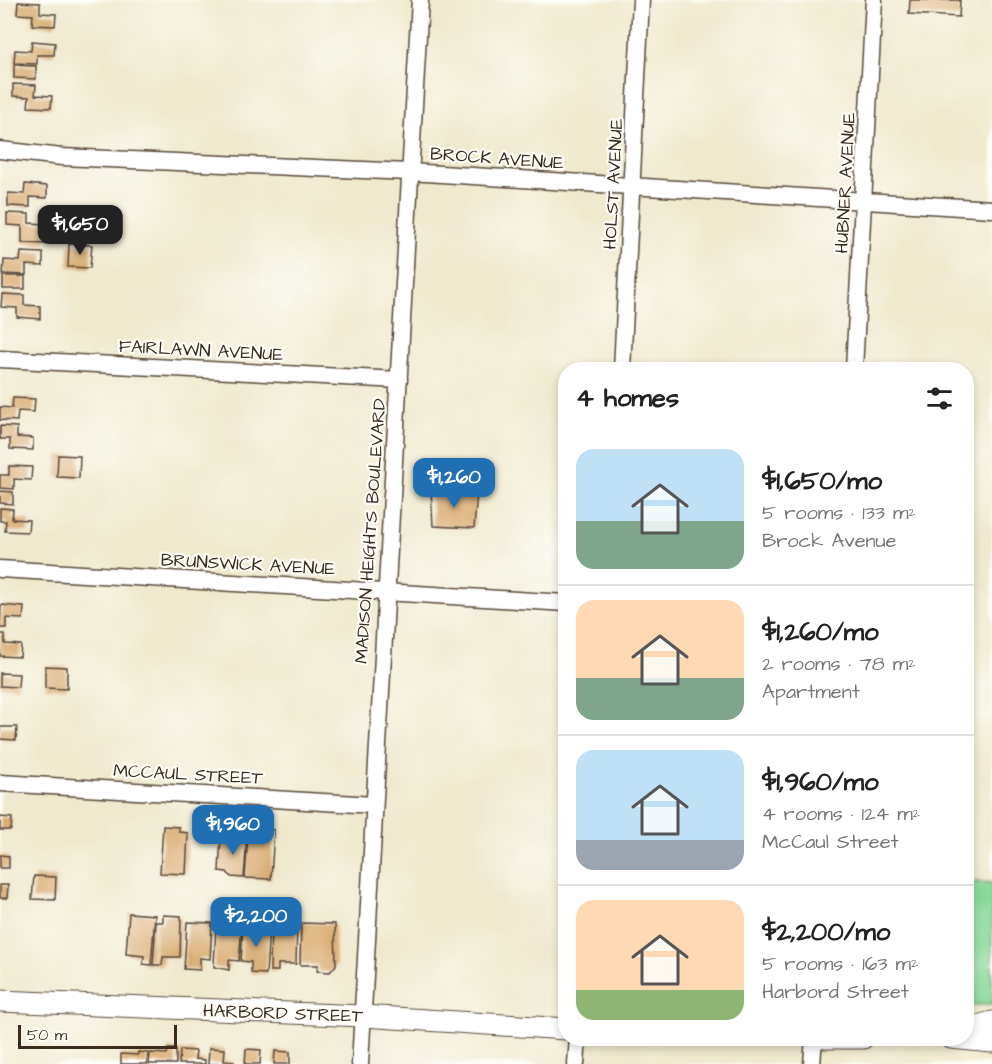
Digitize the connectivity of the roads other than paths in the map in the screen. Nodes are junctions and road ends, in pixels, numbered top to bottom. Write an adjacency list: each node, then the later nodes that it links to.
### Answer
1 (420, 0): 5 (street, MADISON HEIGHTS BOULEVARD)
2 (641, 0): 6 (street, HOLST AVENUE)
3 (874, 0): 7 (street, HUBNER AVENUE)
4 (0, 150): 5 (street, BROCK AVENUE)
5 (409, 171): 6 (street, BROCK AVENUE); 12 (street, MADISON HEIGHTS BOULEVARD)
6 (633, 187): 7 (street, BROCK AVENUE); 10 (street, HOLST AVENUE)
7 (864, 201): 8 (street, BROCK AVENUE); 11 (street, HUBNER AVENUE)
8 (992, 209)
9 (0, 359): 12 (street, FAIRLAWN AVENUE)
10 (622, 362)
11 (854, 362)
12 (399, 380): 14 (street, MADISON HEIGHTS BOULEVARD)
13 (0, 569): 14 (street, BRUNSWICK AVENUE)
14 (386, 590): 15 (street, BRUNSWICK AVENUE); 17 (street, MADISON HEIGHTS BOULEVARD)
15 (558, 602)
16 (0, 783): 17 (street, MCCAUL STREET)
17 (374, 805): 19 (street, MADISON HEIGHTS BOULEVARD)
18 (0, 1001): 19 (street, HARBORD STREET)
19 (363, 1016): 22 (street, HARBORD STREET); 27 (street, MADISON HEIGHTS BOULEVARD)
20 (992, 1022): 21 (street)
21 (974, 1027)
22 (558, 1028)
23 (974, 1040): 24 (street)
24 (992, 1042)
25 (577, 1046): 28 (street)
26 (813, 1046): 29 (street)
27 (360, 1064)
28 (576, 1064)
29 (812, 1064)

